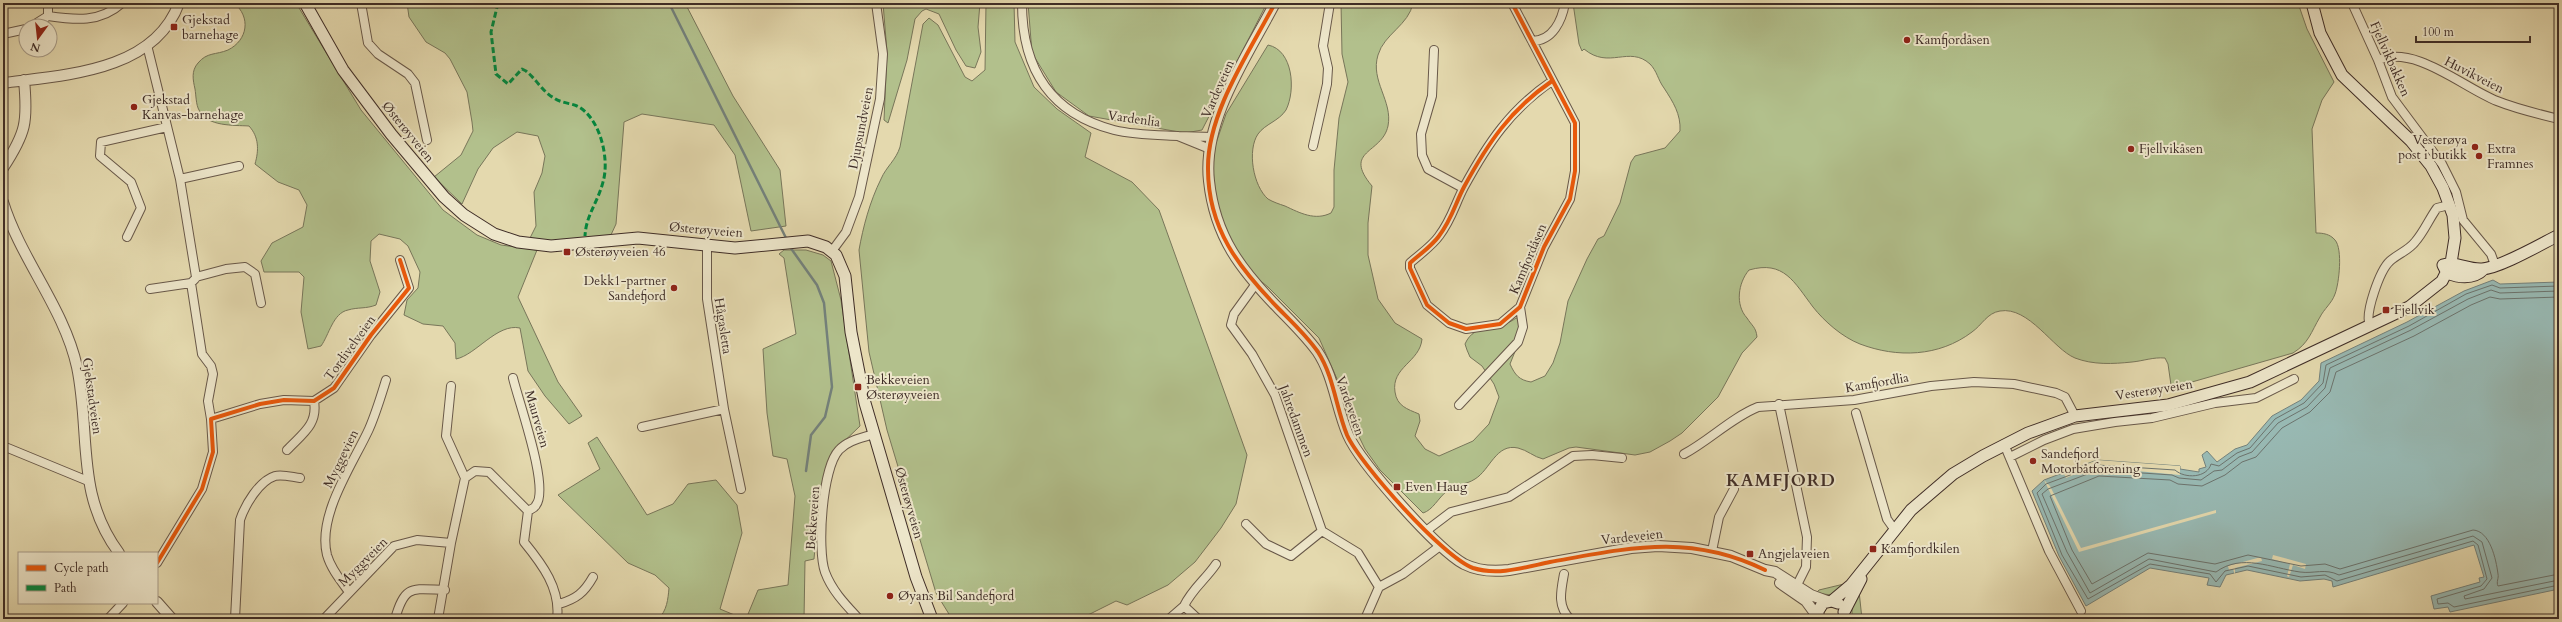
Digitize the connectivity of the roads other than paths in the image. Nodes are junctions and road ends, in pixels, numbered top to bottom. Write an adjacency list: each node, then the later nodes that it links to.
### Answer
1 (48, 3): 14 (street)
2 (122, 3): 14 (street)
3 (179, 3): 19 (street)
4 (305, 3): 40 (main road, Østerøyveien)
5 (361, 3): 29 (street)
6 (876, 3): 41 (street, Djupsundveien)
7 (1022, 3): 27 (street, Vardenlia)
8 (1274, 3): 28 (street, Vardeveien)
9 (1330, 3): 30 (street)
10 (1512, 3): 18 (street, Kamfjordåsen)
11 (1565, 3): 18 (street)
12 (2312, 3): 37 (main road, Vesterøyveien)
13 (2352, 3): 21 (street, Fjellvikbakken)
14 (48, 16): 15 (street)
15 (45, 18)
16 (18, 31): 17 (street)
17 (3, 34)
18 (1532, 41): 23 (street, Kamfjordåsen)
19 (147, 45): 22 (street); 26 (street)
20 (1434, 50): 35 (street)
21 (2378, 60): 25 (street, Huvikveien); 43 (street, Fjellvikbakken)
22 (24, 80): 24 (street); 33 (street)
23 (1552, 81): 35 (street, Kamfjordåsen); 49 (street, Kamfjordåsen)
24 (3, 83)
25 (2559, 119)
26 (167, 127): 34 (street); 39 (street)
27 (1178, 136): 28 (street, Vardenlia); 31 (street, Vardenlia)
28 (1212, 137): 31 (street, Vardeveien)
29 (427, 140)
30 (1313, 146)
31 (1210, 149): 46 (street, Vardeveien)
32 (239, 166): 34 (street)
33 (3, 168)
34 (180, 179): 45 (street)
35 (1463, 188): 49 (street, Kamfjordåsen)
36 (3, 202): 72 (street, Gjekstadveien)
37 (2449, 205): 44 (main road, Vesterøyveien); 50 (street)
38 (2559, 235): 43 (main road)
39 (127, 237)
40 (707, 246): 41 (main road, Østerøyveien); 58 (street, Hågasletta)
41 (832, 251): 63 (main road, Østerøyveien)
42 (400, 260): 55 (street, Tordivelveien)
43 (2495, 265): 44 (main road)
44 (2447, 267): 50 (main road, Vesterøyveien)
45 (194, 280): 47 (street); 48 (street); 61 (street)
46 (1255, 285): 78 (street, Jahredammen); 79 (street, Vardeveien)
47 (150, 289)
48 (261, 303)
49 (1520, 307): 57 (street)
50 (2370, 326): 60 (main road, Vesterøyveien)
51 (512, 378): 75 (street, Maurveien)
52 (2294, 379): 68 (street)
53 (386, 380): 92 (street, Myggevien)
54 (451, 386): 71 (street)
55 (314, 401): 61 (street); 66 (street)
56 (1779, 404): 60 (street, Kamfjordlia); 67 (street, Kamfjordlia); 90 (street)
57 (1459, 406)
58 (724, 409): 62 (street); 73 (street, Hågasletta)
59 (1856, 413): 77 (street)
60 (2075, 416): 64 (main road, Vesterøyveien)
61 (212, 419): 84 (street)
62 (642, 427)
63 (874, 434): 108 (street, Bekkeveien); 109 (main road, Østerøyveien)
64 (2004, 444): 68 (street); 77 (main road, Vesterøyveien)
65 (3, 446): 72 (street)
66 (287, 450)
67 (1684, 454)
68 (2010, 457): 98 (street)
69 (1622, 458): 79 (street)
70 (300, 478): 103 (street)
71 (465, 478): 75 (street); 80 (street)
72 (88, 481): 83 (street, Gjekstadveien)
73 (741, 489)
74 (1734, 489): 82 (street)
75 (528, 511): 96 (street, Maurveien)
76 (1246, 524): 78 (street)
77 (1894, 529): 85 (main road, Vesterøyveien)
78 (1322, 531): 89 (street)
79 (1426, 531): 81 (street, Vardeveien)
80 (451, 543): 91 (street); 92 (street, Myggveien)
81 (1440, 546): 82 (street, Vardeveien); 89 (street)
82 (1712, 551): 90 (street, Vardeveien)
83 (118, 552)
84 (158, 561)
85 (1869, 562): 93 (main road, Vesterøyveien); 99 (main road, Vesterøyveien)
86 (1216, 564): 97 (street)
87 (1564, 574): 113 (street)
88 (593, 577): 96 (street)
89 (1379, 587): 112 (street)
90 (1795, 588): 93 (street, Vardeveien); 100 (street, Vardeveien)
91 (444, 590): 105 (street); 106 (street)
92 (349, 592): 104 (street, Myggveien)
93 (1829, 601): 99 (main road); 100 (main road, Vesterøyveien)
94 (158, 603): 102 (street)
95 (122, 604): 101 (street)
96 (558, 604): 107 (street, Maurveien)
97 (1184, 606): 110 (street); 111 (street)
98 (2081, 611)
99 (1845, 616)
100 (1818, 618)
101 (108, 619)
102 (172, 619)
103 (235, 619)
104 (324, 619)
105 (395, 619)
106 (438, 619)
107 (557, 619)
108 (859, 619)
109 (932, 619)
110 (1169, 619)
111 (1198, 619)
112 (1365, 619)
113 (1570, 619)

